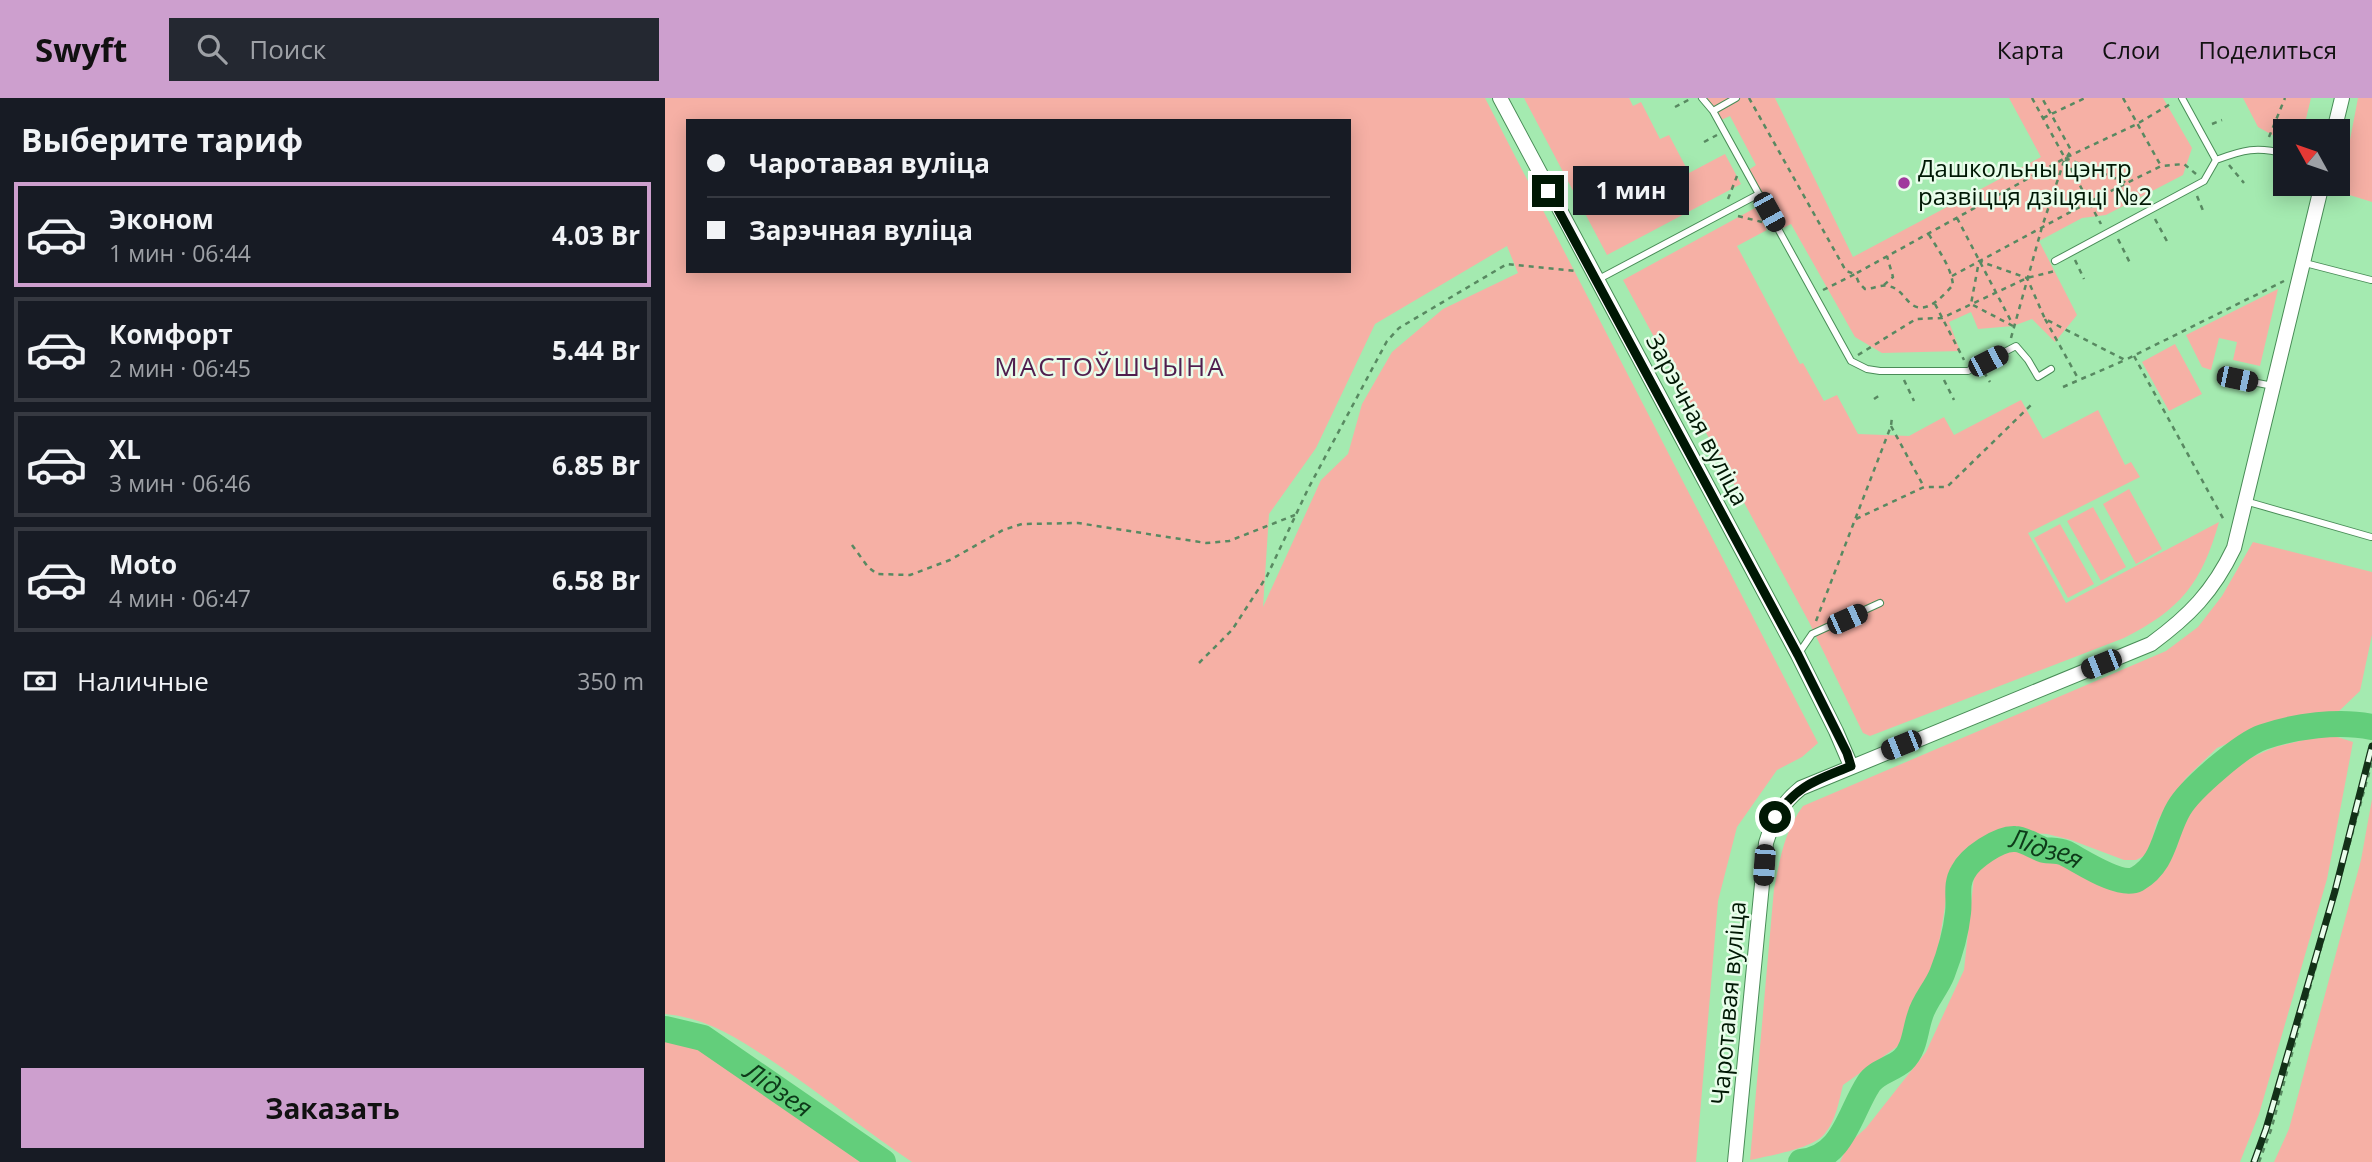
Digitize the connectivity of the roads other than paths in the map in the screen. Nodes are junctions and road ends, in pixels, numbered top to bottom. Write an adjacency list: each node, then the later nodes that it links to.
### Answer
1 (1500, 98): 14 (street, Зарэчная вуліца)
2 (1702, 98): 6 (lane)
3 (1736, 98): 6 (lane)
4 (2182, 98): 9 (lane)
5 (2342, 98): 7 (street)
6 (1713, 111): 10 (lane)
7 (2337, 119)
8 (2273, 150): 9 (lane)
9 (2216, 160): 12 (lane)
10 (1759, 194): 14 (lane); 16 (lane)
11 (2319, 196): 13 (street, Чаротавая вуліца)
12 (2055, 261)
13 (2303, 263): 15 (lane); 18 (street, Чаротавая вуліца)
14 (1594, 276): 22 (street, Зарэчная вуліца)
15 (2371, 280)
16 (2051, 369)
17 (2237, 379): 18 (lane)
18 (2273, 386): 19 (street, Чаротавая вуліца)
19 (2245, 501): 20 (lane); 23 (street, Чаротавая вуліца)
20 (2371, 537)
21 (1880, 603): 22 (lane)
22 (1798, 655): 23 (street, Зарэчная вуліца)
23 (1851, 766): 24 (street, Чаротавая вуліца)
24 (1735, 1162)

